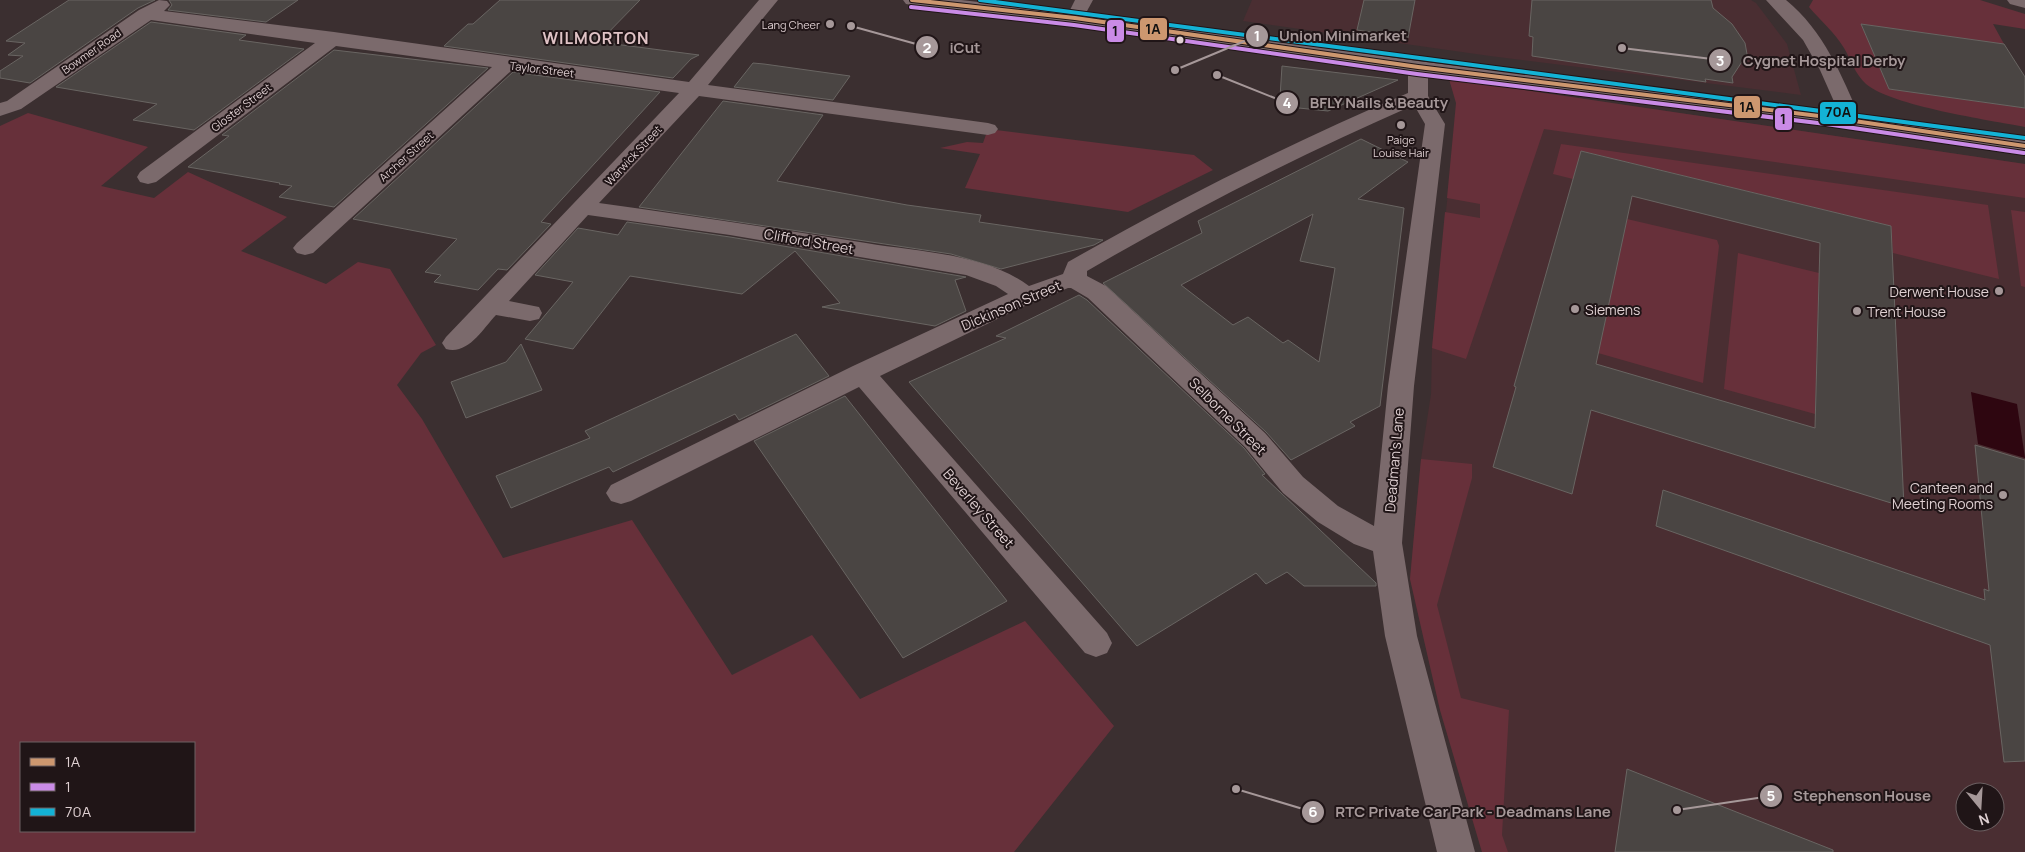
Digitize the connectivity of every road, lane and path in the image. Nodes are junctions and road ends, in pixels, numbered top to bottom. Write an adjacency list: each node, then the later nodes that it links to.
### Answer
1 (169, 0): 8 (street, Bowmer Road)
2 (770, 0): 13 (street, Warwick Street)
3 (912, 0): 9 (street)
4 (1084, 0): 9 (street)
5 (1775, 0): 16 (street)
6 (2016, 0): 7 (street)
7 (2025, 3)
8 (145, 14): 10 (street, Taylor Street); 15 (street, Bowmer Road)
9 (1075, 18): 12 (street)
10 (334, 38): 11 (street, Taylor Street); 19 (street, Gloster Street)
11 (506, 65): 13 (street, Taylor Street); 21 (street, Archer Street)
12 (1418, 67): 14 (street); 16 (street)
13 (694, 89): 17 (street, Taylor Street); 20 (street, Warwick Street)
14 (1418, 96): 22 (street, Dickinson Street); 29 (street, Deadman's Lane)
15 (7, 107)
16 (1851, 120): 18 (street)
17 (988, 129)
18 (2025, 146)
19 (148, 177)
20 (584, 208): 23 (street, Clifford Street); 24 (street, Warwick Street)
21 (305, 248)
22 (1074, 279): 23 (street, Dickinson Street); 29 (street, Selborne Street)
23 (1026, 296): 27 (street, Dickinson Street)
24 (491, 306): 25 (street); 26 (street, Warwick Street)
25 (530, 312)
26 (455, 343)
27 (862, 373): 28 (street, Dickinson Street); 30 (street, Beverley Street)
28 (621, 493)
29 (1387, 543): 31 (street, Deadman's Lane)
30 (1096, 643)
31 (1456, 852)

